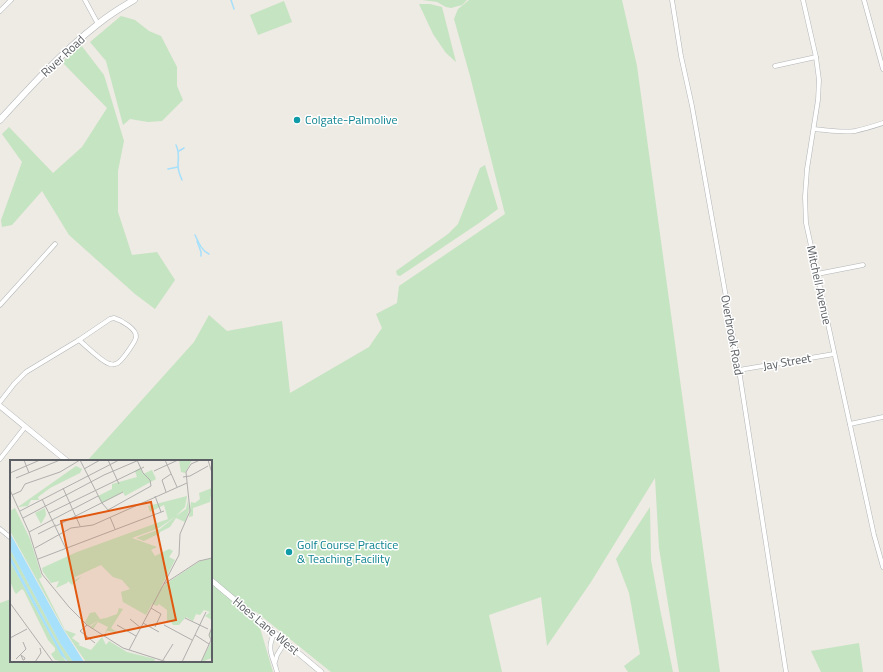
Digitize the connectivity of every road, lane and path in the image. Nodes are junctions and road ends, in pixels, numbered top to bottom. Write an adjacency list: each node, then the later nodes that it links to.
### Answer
1 (11, 0): 7 (street)
2 (85, 0): 8 (street)
3 (134, 0): 8 (main road, River Road)
4 (672, 0): 21 (street, Overbrook Road)
5 (803, 0): 9 (street, Mitchell Avenue)
6 (864, 0): 11 (street)
7 (0, 10)
8 (98, 24): 12 (main road, River Road)
9 (816, 57): 10 (street); 14 (street, Mitchell Avenue)
10 (775, 66)
11 (883, 69)
12 (0, 120)
13 (883, 123): 14 (street)
14 (814, 129): 17 (street, Mitchell Avenue)
15 (55, 244): 18 (street)
16 (863, 265): 17 (street)
17 (817, 274): 20 (street, Mitchell Avenue)
18 (0, 305)
19 (79, 340): 19 (street); 22 (street)
20 (834, 354): 21 (street, Jay Street); 25 (street, Mitchell Avenue)
21 (739, 370): 38 (street, Overbrook Road)
22 (0, 402)
23 (0, 406): 26 (street)
24 (883, 416): 25 (street)
25 (850, 424): 31 (street, Mitchell Avenue)
26 (26, 427): 27 (street); 28 (street)
27 (0, 459)
28 (66, 460)
29 (0, 529): 30 (street)
30 (10, 537)
31 (883, 567)
32 (212, 581): 33 (street, Hoes Lane West)
33 (274, 634): 34 (street, Hoes Lane West); 35 (street)
34 (285, 642): 35 (street); 37 (street, Hoes Lane West)
35 (274, 662): 36 (street)
36 (277, 672)
37 (321, 672)
38 (786, 672)

